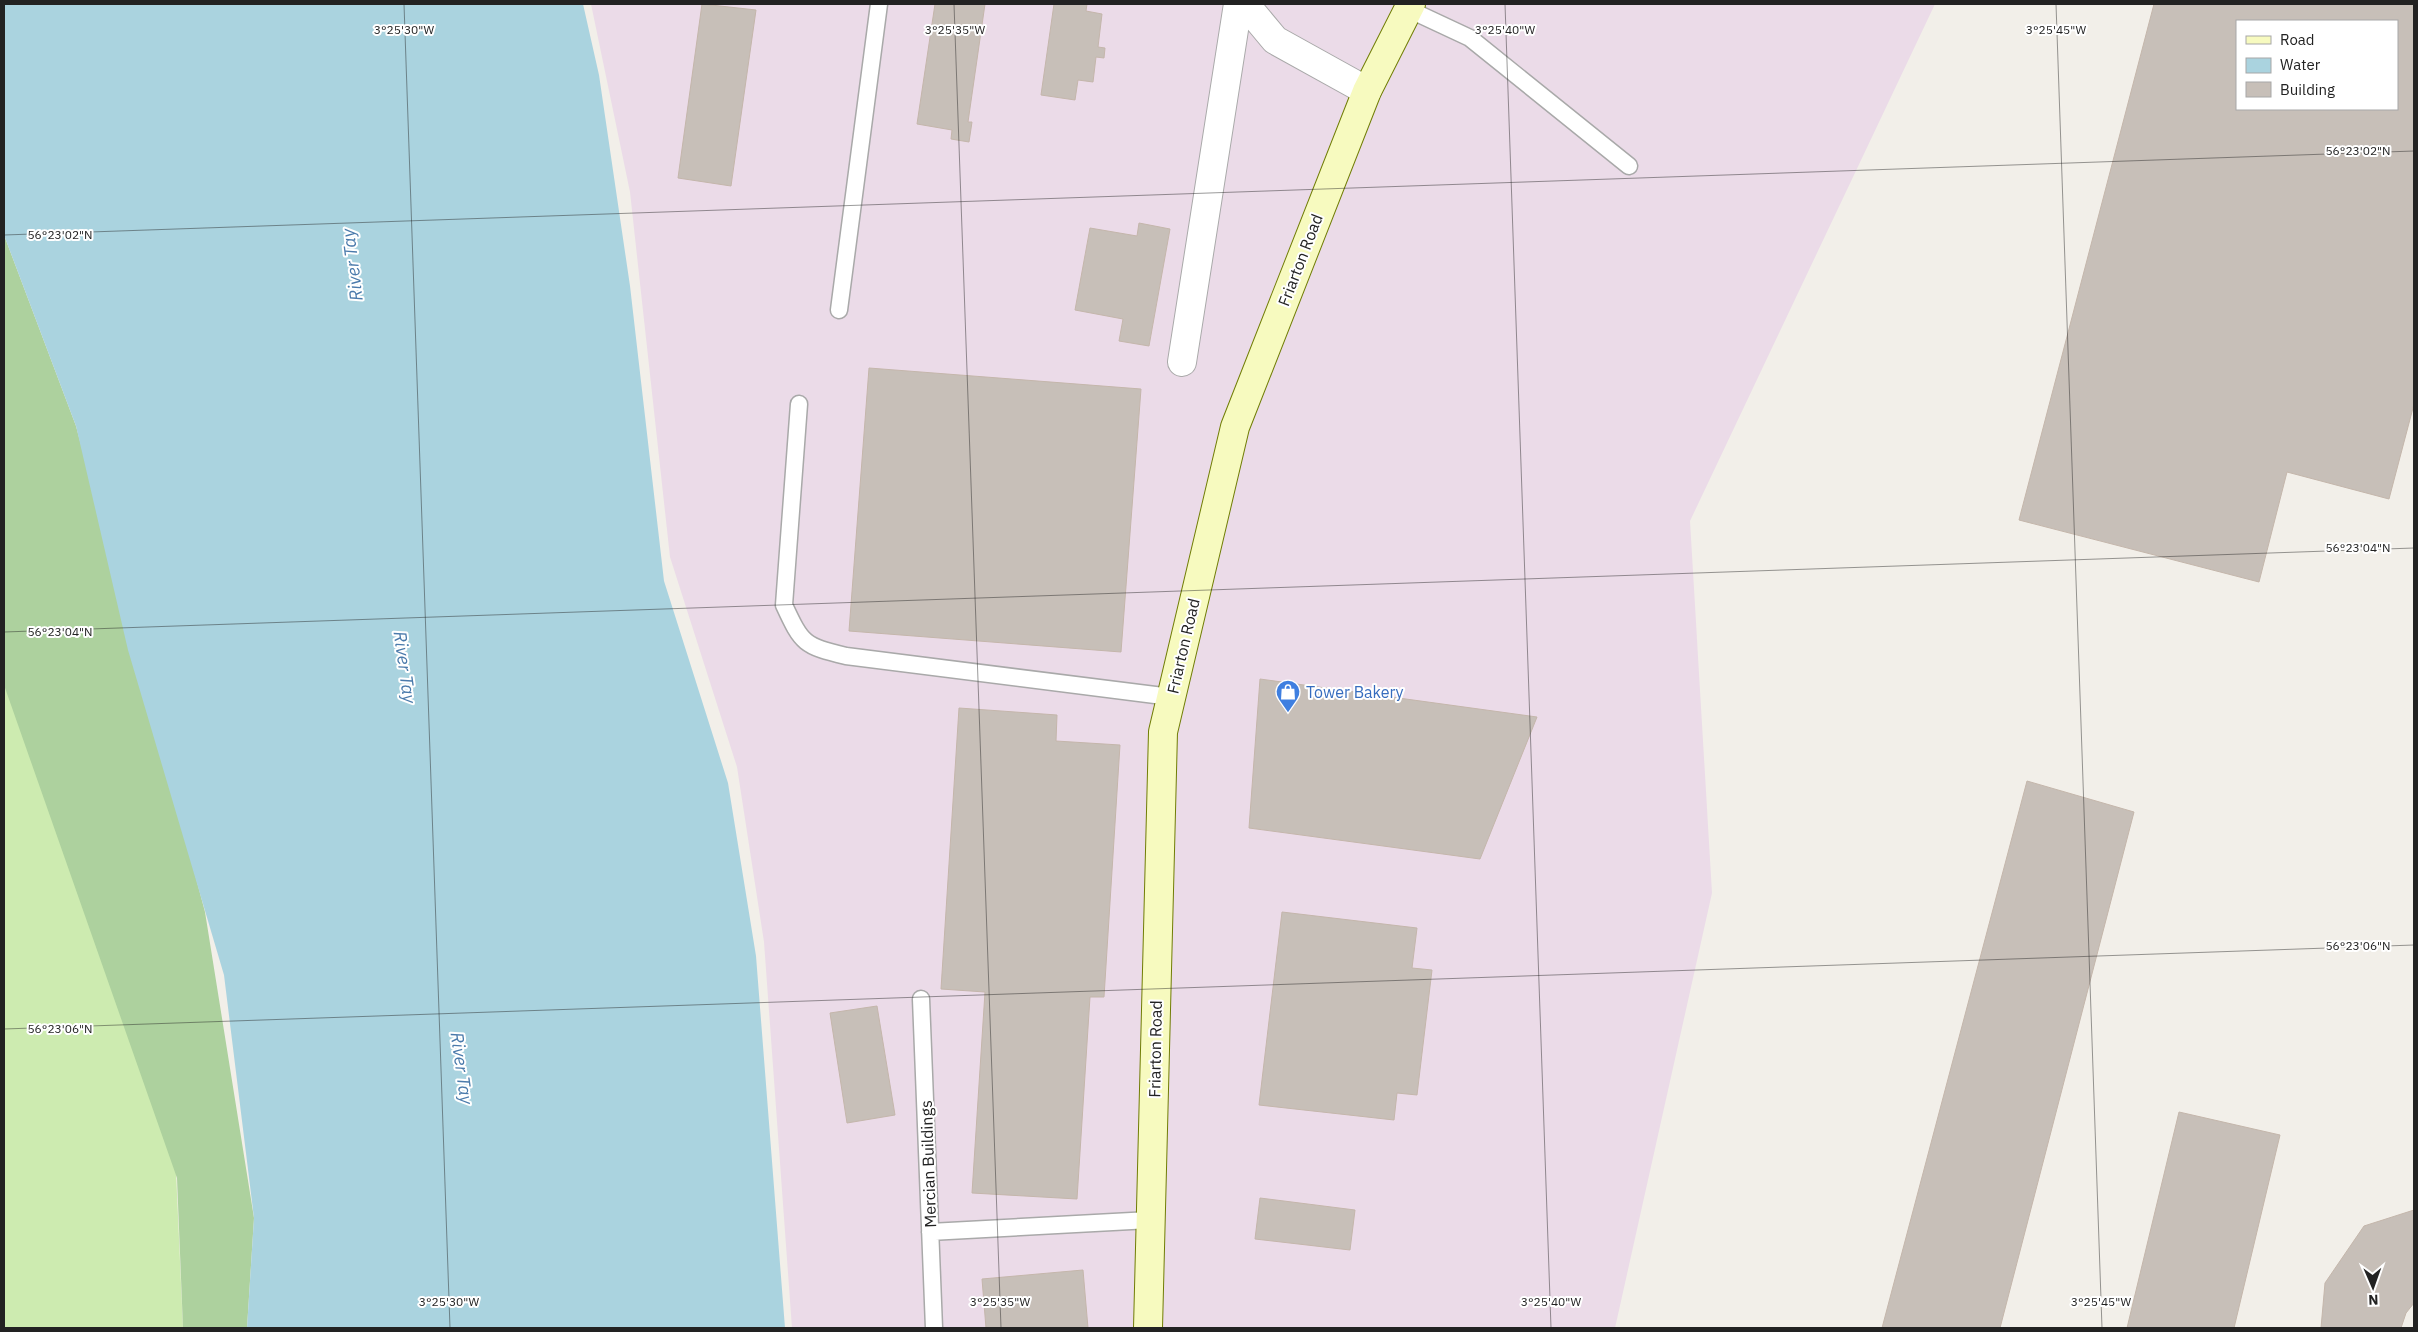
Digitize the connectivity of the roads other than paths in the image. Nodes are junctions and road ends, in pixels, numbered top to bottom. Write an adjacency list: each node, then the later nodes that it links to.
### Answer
1 (879, 4): 7 (lane)
2 (1238, 4): 8 (street)
3 (1245, 4): 5 (street)
4 (1410, 6): 5 (street, Friarton Road); 6 (lane)
5 (1366, 91): 10 (street, Friarton Road)
6 (1629, 166)
7 (839, 310)
8 (1182, 362)
9 (798, 404): 10 (lane)
10 (1171, 696): 12 (street, Friarton Road)
11 (921, 999): 13 (lane, Mercian Buildings)
12 (1150, 1220): 13 (lane); 15 (street, Friarton Road)
13 (930, 1232): 14 (lane, Mercian Buildings)
14 (934, 1328)
15 (1148, 1328)

